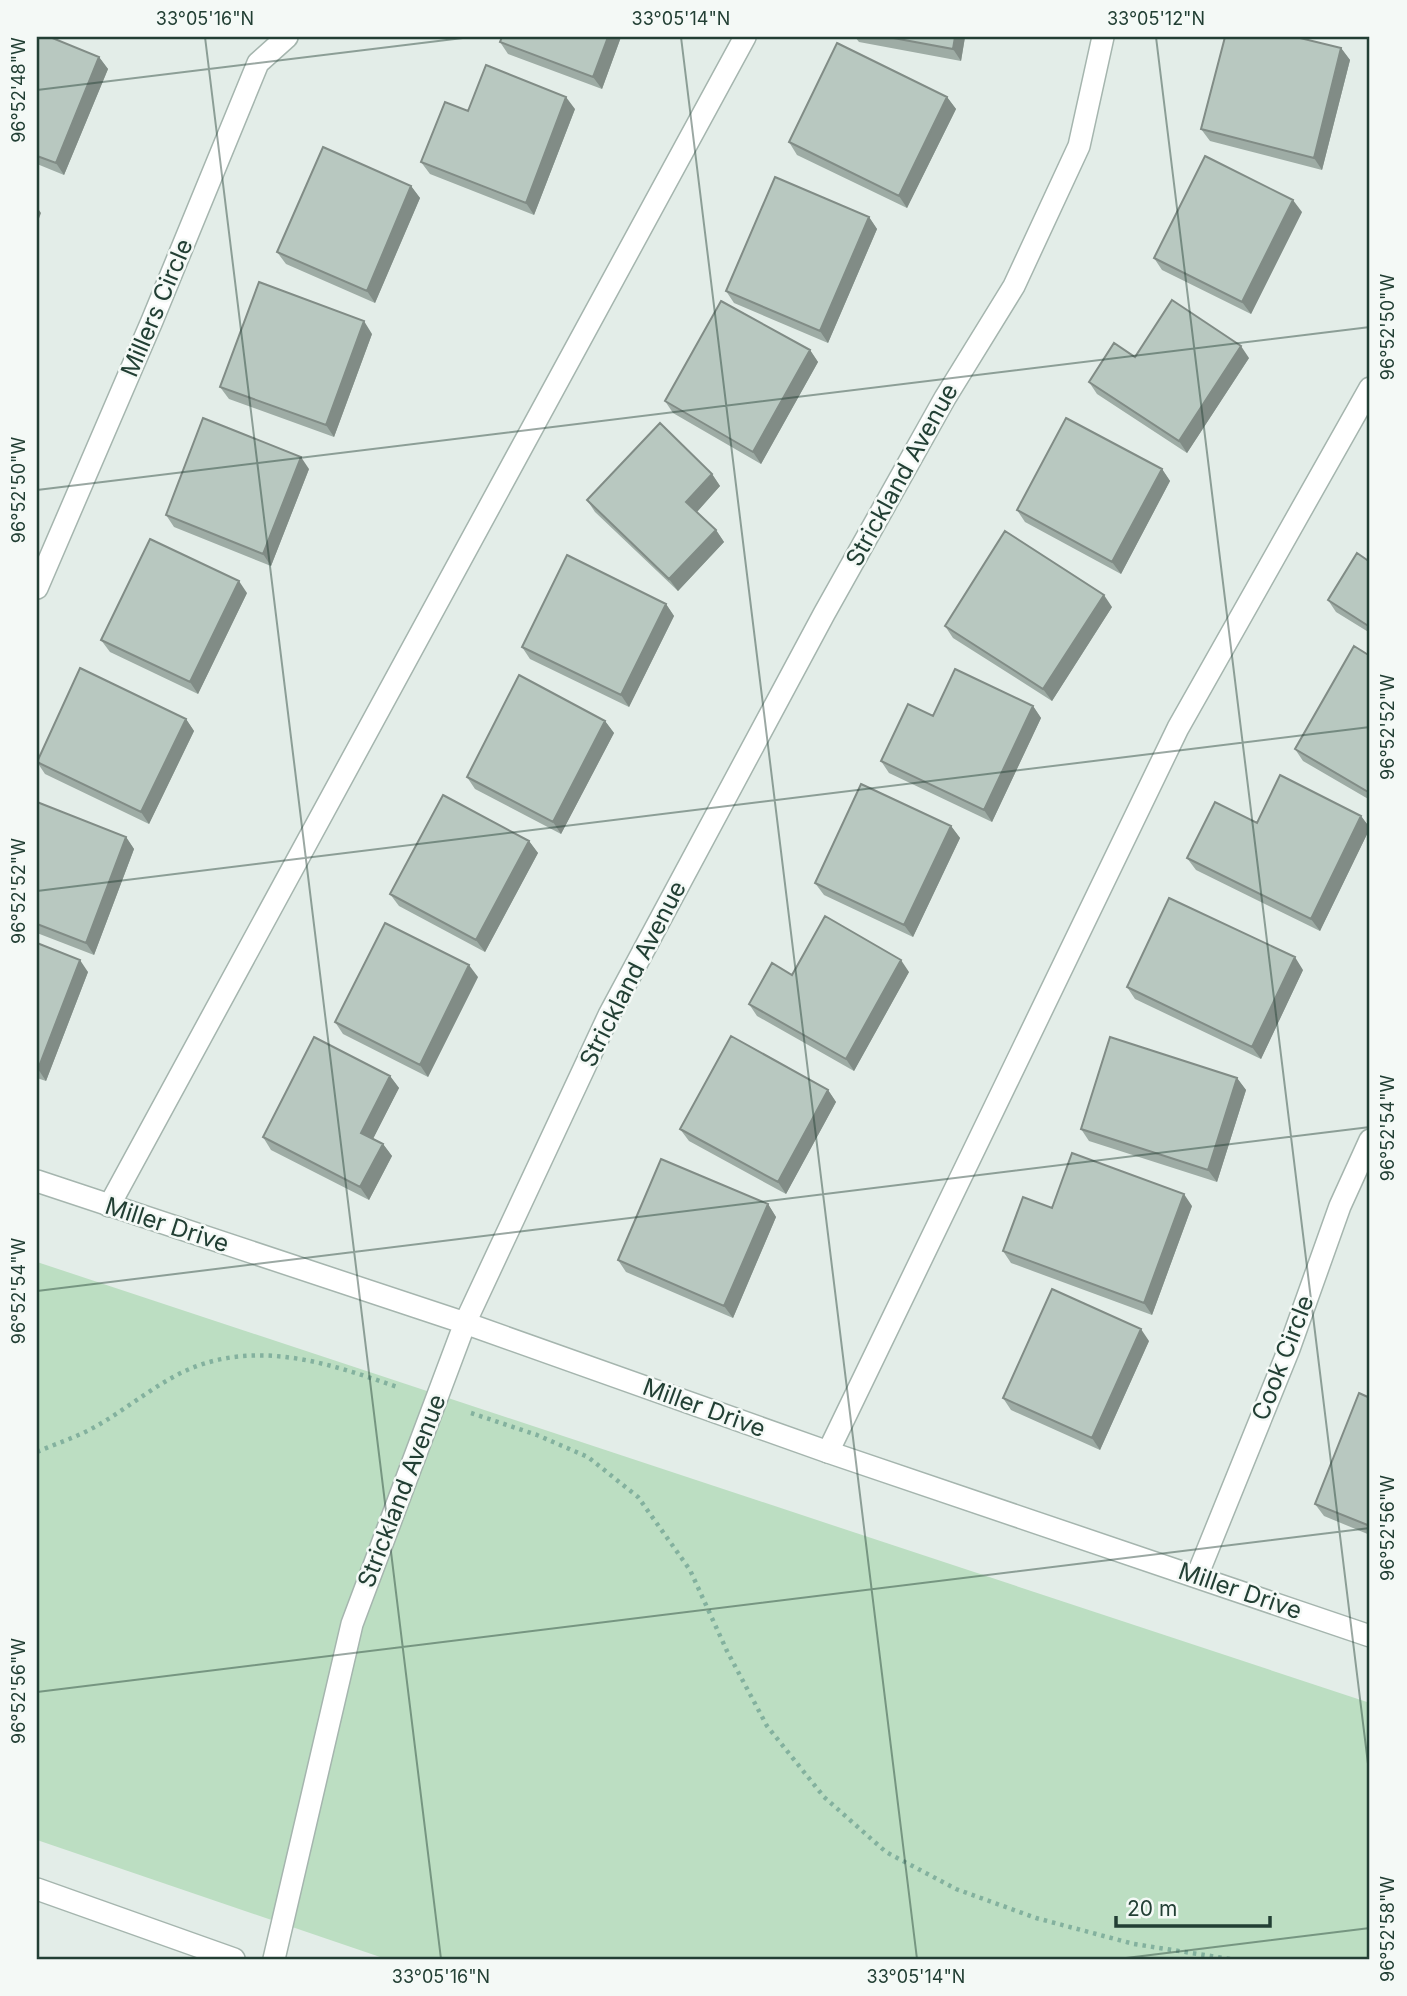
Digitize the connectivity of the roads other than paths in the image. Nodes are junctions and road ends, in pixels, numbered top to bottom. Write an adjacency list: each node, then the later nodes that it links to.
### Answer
1 (287, 37): 5 (street, Millers Circle)
2 (745, 37): 8 (street)
3 (1103, 37): 9 (street, Strickland Avenue)
4 (1370, 388): 10 (street)
5 (37, 588)
6 (1370, 1140): 11 (street, Cook Circle)
7 (37, 1181): 8 (street, Miller Drive)
8 (109, 1206): 9 (street, Miller Drive)
9 (465, 1323): 10 (street, Miller Drive); 15 (street, Strickland Avenue)
10 (828, 1452): 11 (street, Miller Drive)
11 (1197, 1576): 12 (street, Miller Drive)
12 (1370, 1636)
13 (37, 1889): 14 (street)
14 (234, 1959)
15 (274, 1959)

